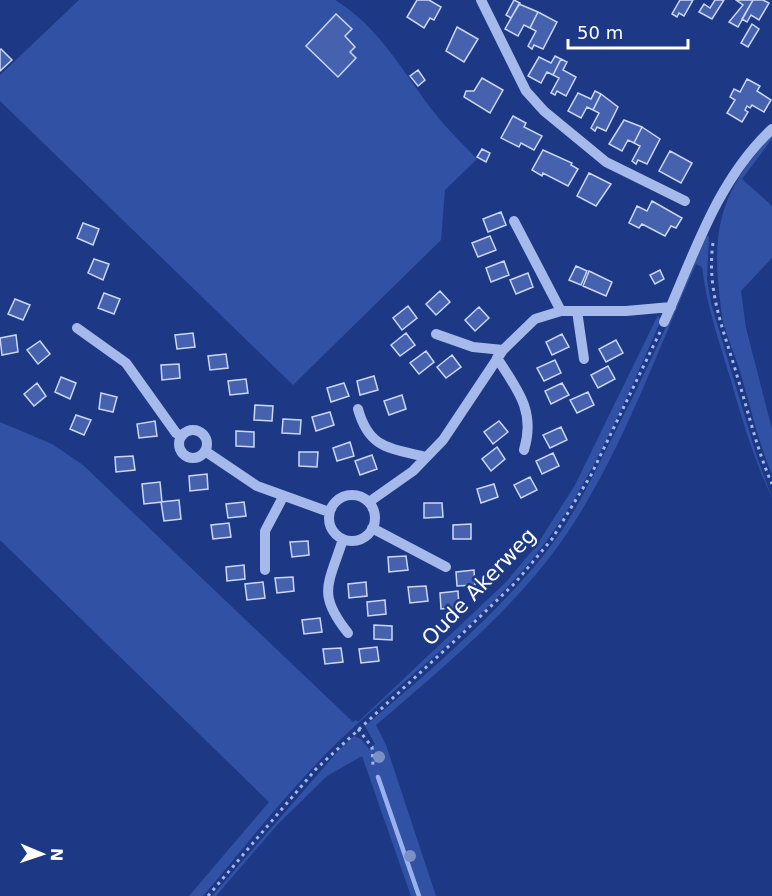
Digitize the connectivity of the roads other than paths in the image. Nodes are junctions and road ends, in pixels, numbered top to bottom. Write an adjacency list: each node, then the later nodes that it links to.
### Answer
1 (481, 0): 3 (street)
2 (772, 129): 5 (street)
3 (684, 201)
4 (514, 221): 6 (street)
5 (671, 307): 7 (street); 8 (street)
6 (561, 311): 7 (street); 11 (street)
7 (578, 311): 12 (street)
8 (664, 322)
9 (77, 328): 14 (street)
10 (436, 334): 11 (street)
11 (500, 354): 15 (street); 17 (street)
12 (584, 359)
13 (358, 409): 17 (street)
14 (182, 436): 16 (street); 16 (street)
15 (524, 450)
16 (205, 451): 18 (street)
17 (426, 457): 19 (street)
18 (283, 497): 20 (street); 24 (street)
19 (369, 502): 20 (street); 21 (street)
20 (329, 512): 22 (street)
21 (372, 528): 22 (street); 23 (street)
22 (343, 539): 25 (street)
23 (446, 567)
24 (265, 570)
25 (348, 633)

